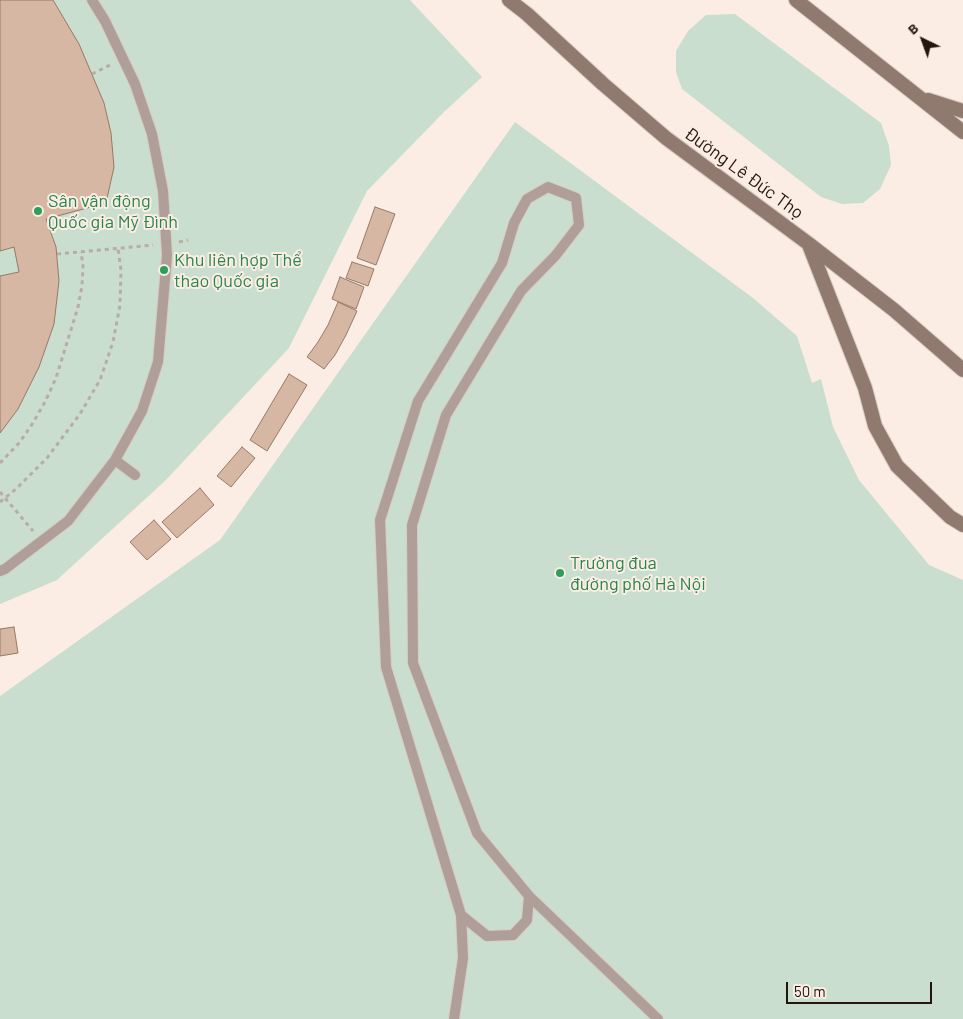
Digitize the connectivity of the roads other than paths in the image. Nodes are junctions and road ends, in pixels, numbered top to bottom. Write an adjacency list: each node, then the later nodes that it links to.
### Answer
1 (92, 0): 9 (lane)
2 (509, 0): 7 (main road, Đường Lê Đức Thọ)
3 (796, 0): 4 (main road)
4 (919, 97): 5 (main road); 6 (main road)
5 (963, 111)
6 (963, 132)
7 (809, 244): 8 (main road, Đường Lê Đức Thọ); 11 (main road)
8 (963, 370)
9 (115, 460): 10 (lane); 12 (lane)
10 (135, 475)
11 (963, 525)
12 (0, 571)
13 (528, 896): 14 (lane); 14 (lane); 16 (lane)
14 (461, 914): 15 (lane)
15 (454, 1019)
16 (658, 1019)

